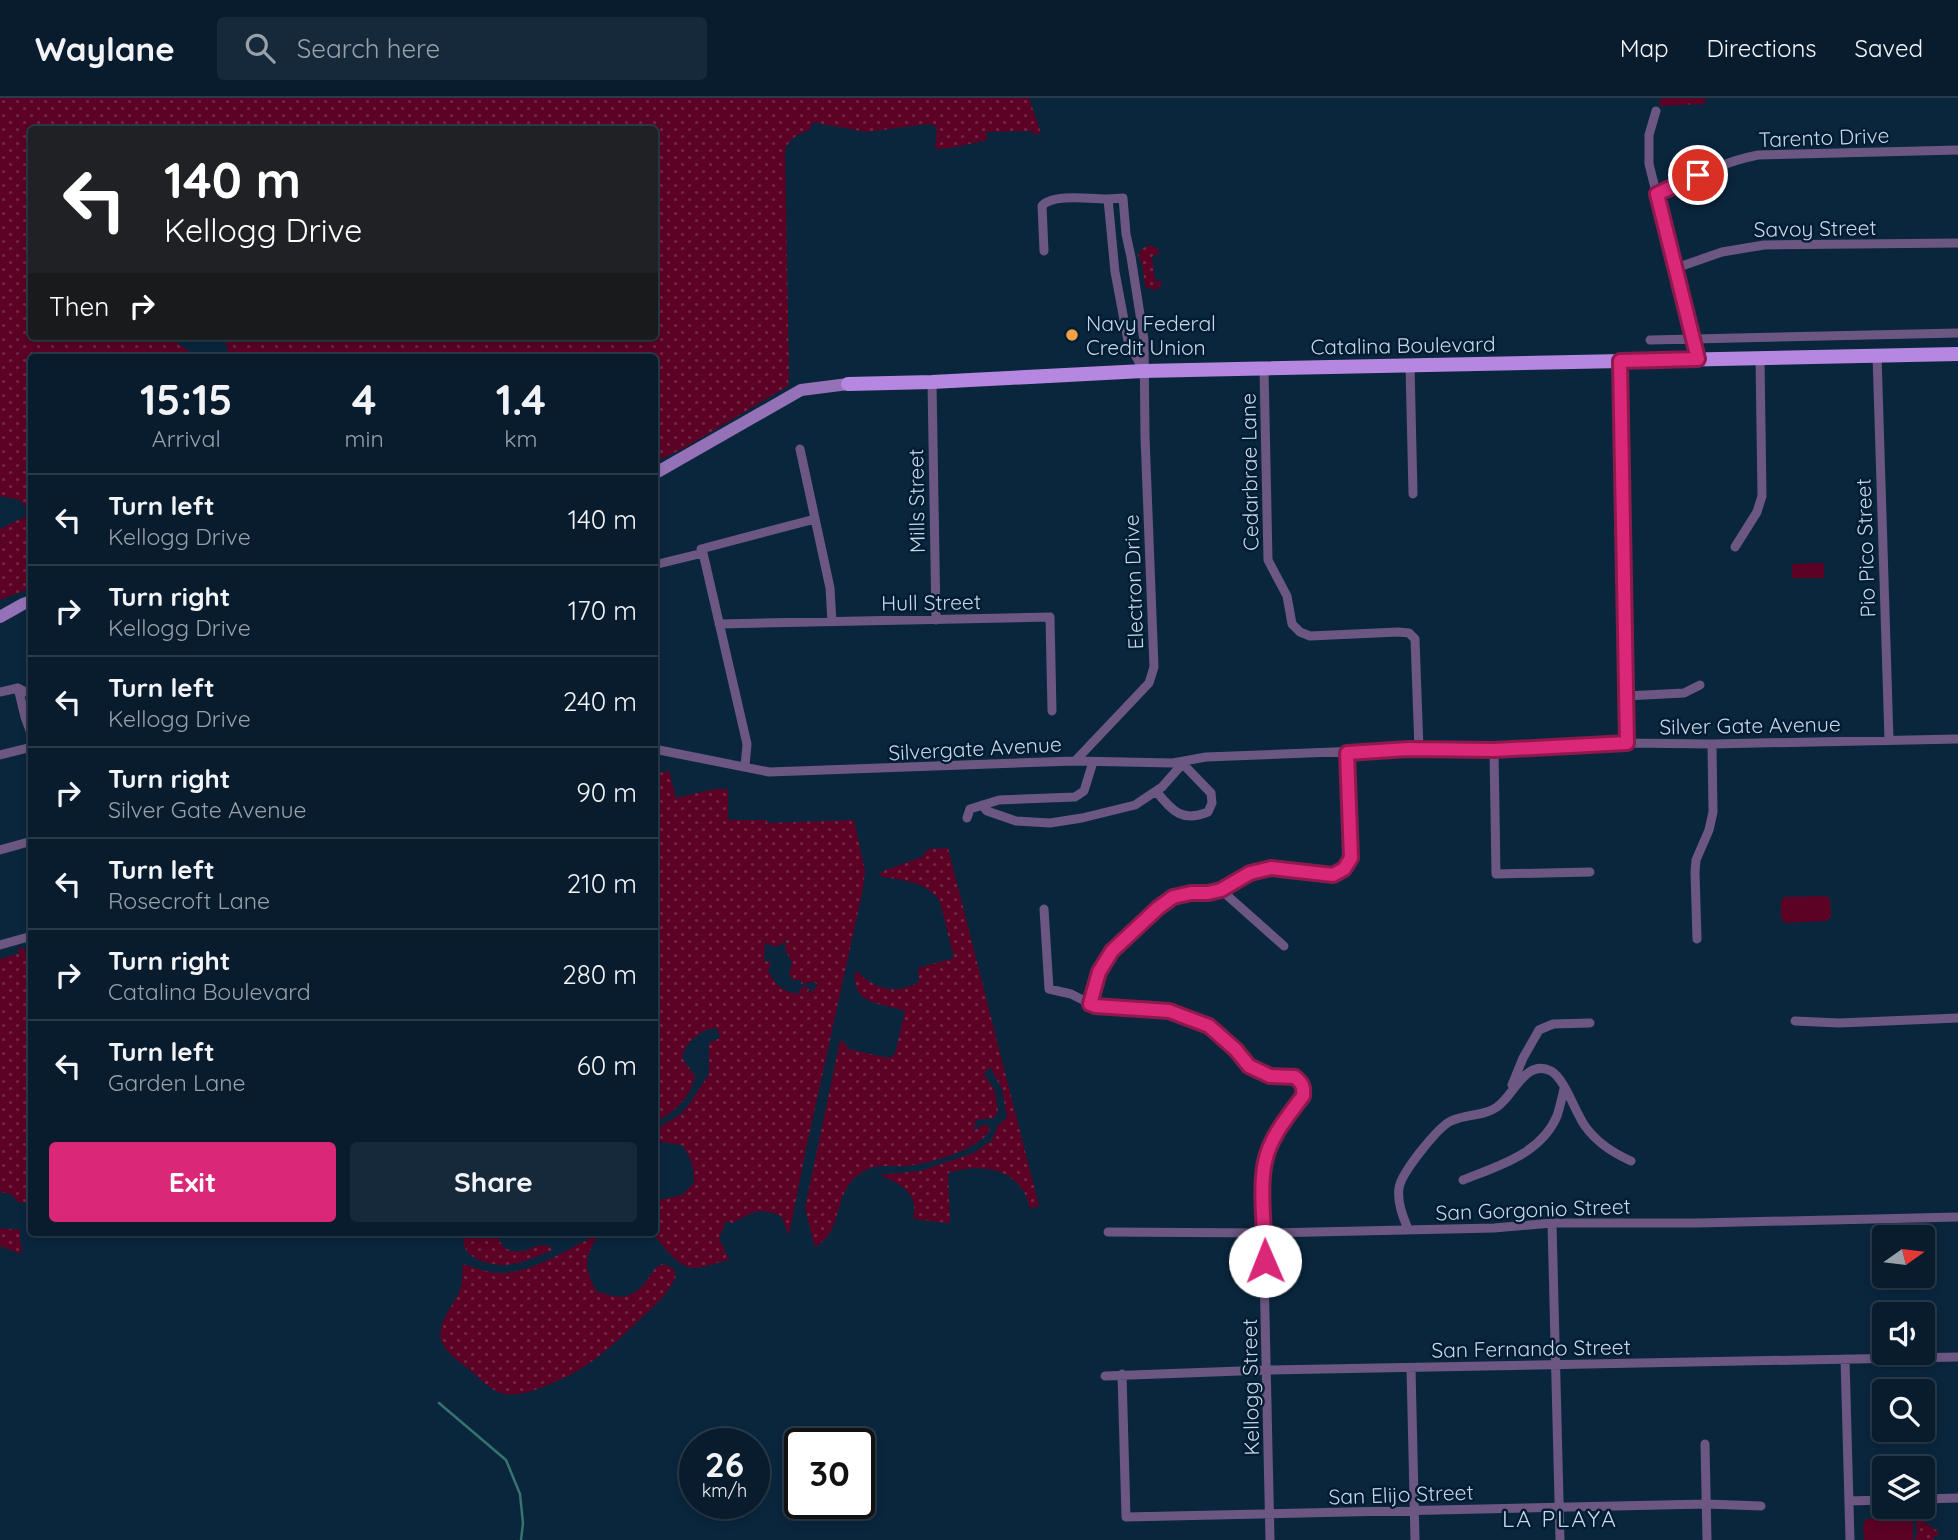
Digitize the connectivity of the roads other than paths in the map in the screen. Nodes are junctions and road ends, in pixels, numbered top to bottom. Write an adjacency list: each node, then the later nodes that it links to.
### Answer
1 (1656, 111): 3 (street)
2 (1958, 150): 3 (street, Tarento Drive)
3 (1657, 194): 7 (street)
4 (1108, 199): 6 (street); 18 (street, Electron Drive); 18 (street, Electron Drive)
5 (1958, 243): 7 (street, Savoy Street)
6 (1044, 251)
7 (1676, 268): 9 (street)
8 (1958, 333): 9 (street)
9 (1693, 339): 10 (street); 14 (street)
10 (1650, 340)
11 (1958, 354): 12 (main road, Catalina Boulevard)
12 (1877, 355): 13 (main road, Catalina Boulevard); 41 (street, Pio Pico Street)
13 (1760, 358): 14 (main road, Catalina Boulevard); 25 (street)
14 (1698, 359): 15 (main road, Catalina Boulevard)
15 (1620, 361): 16 (main road, Catalina Boulevard); 37 (street)
16 (1410, 365): 17 (main road, Catalina Boulevard); 23 (street)
17 (1264, 369): 18 (main road, Catalina Boulevard); 45 (street, Cedarbrae Lane)
18 (1143, 371): 19 (main road, Catalina Boulevard); 51 (street, Electron Drive)
19 (932, 382): 20 (main road, Catalina Boulevard); 30 (street, Mills Street)
20 (848, 384): 22 (main road)
21 (800, 449): 24 (street)
22 (658, 472)
23 (1413, 494)
24 (815, 519): 26 (street); 31 (street)
25 (1735, 547)
26 (703, 554): 27 (street); 32 (street)
27 (658, 564)
28 (28, 602): 29 (main road)
29 (0, 618)
30 (936, 620): 31 (street, Hull Street); 38 (street, Hull Street)
31 (832, 622): 32 (street, Hull Street)
32 (719, 624): 54 (street)
33 (1700, 685): 37 (street)
34 (18, 688): 35 (street); 36 (street); 39 (street)
35 (0, 692)
36 (28, 692)
37 (1626, 696): 42 (street)
38 (1052, 711)
39 (28, 726)
40 (1958, 739): 41 (street, Silver Gate Avenue)
41 (1889, 740): 43 (street, Silver Gate Avenue)
42 (1627, 743): 43 (street, Silver Gate Avenue); 47 (street, Silver Gate Avenue)
43 (1712, 744): 64 (street)
44 (28, 748): 49 (street)
45 (1419, 749): 47 (street, Silver Gate Avenue); 48 (street, Silver Gate Avenue)
46 (658, 750): 54 (street)
47 (1494, 750): 60 (street)
48 (1347, 753): 50 (street, Silver Gate Avenue); 61 (street)
49 (0, 755)
50 (1206, 757): 53 (street, Silvergate Avenue)
51 (1075, 761): 52 (street, Silvergate Avenue); 54 (street, Silvergate Avenue)
52 (1093, 762): 53 (street, Silvergate Avenue); 56 (street)
53 (1184, 762): 55 (street); 55 (street)
54 (745, 766)
55 (1156, 791): 56 (street)
56 (982, 805): 57 (street)
57 (967, 818)
58 (28, 842): 59 (street)
59 (0, 850)
60 (1590, 873)
61 (1221, 890): 66 (street); 67 (street)
62 (1044, 909): 67 (street)
63 (28, 937): 65 (street)
64 (1697, 939)
65 (0, 945)
66 (1284, 946)
67 (1090, 1004): 79 (street, Kellogg Street)
68 (1958, 1018): 69 (street)
69 (1795, 1021)
70 (1590, 1023): 72 (street)
71 (1564, 1089): 72 (street); 73 (street); 74 (street)
72 (1507, 1097): 77 (street)
73 (1631, 1161)
74 (1463, 1180)
75 (1958, 1217): 76 (street, San Gorgonio Street)
76 (1552, 1223): 77 (street, San Gorgonio Street); 82 (street)
77 (1408, 1229): 79 (street, San Gorgonio Street)
78 (1108, 1232): 79 (street, San Gorgonio Street)
79 (1265, 1233): 84 (street, Kellogg Street)
80 (1958, 1357): 81 (street, San Fernando Street)
81 (1846, 1359): 82 (street, San Fernando Street); 91 (street)
82 (1557, 1365): 83 (street, San Fernando Street); 94 (street)
83 (1411, 1368): 84 (street, San Fernando Street); 95 (street)
84 (1267, 1370): 85 (street, San Fernando Street); 96 (street, Kellogg Street)
85 (1122, 1374): 86 (street, San Fernando Street); 96 (street, San Elijo Street)
86 (1105, 1376)
87 (1705, 1444): 92 (street)
88 (1958, 1498): 89 (street)
89 (1935, 1499)
90 (1872, 1500): 91 (street)
91 (1849, 1501): 101 (street)
92 (1706, 1504): 93 (street, San Elijo Street); 94 (street, San Elijo Street); 100 (street)
93 (1761, 1506)
94 (1559, 1507): 95 (street, San Elijo Street); 99 (street)
95 (1415, 1512): 96 (street, San Elijo Street); 98 (street)
96 (1270, 1515): 97 (street, Kellogg Street)
97 (1270, 1540)
98 (1415, 1540)
99 (1559, 1540)
100 (1707, 1540)
101 (1850, 1540)

